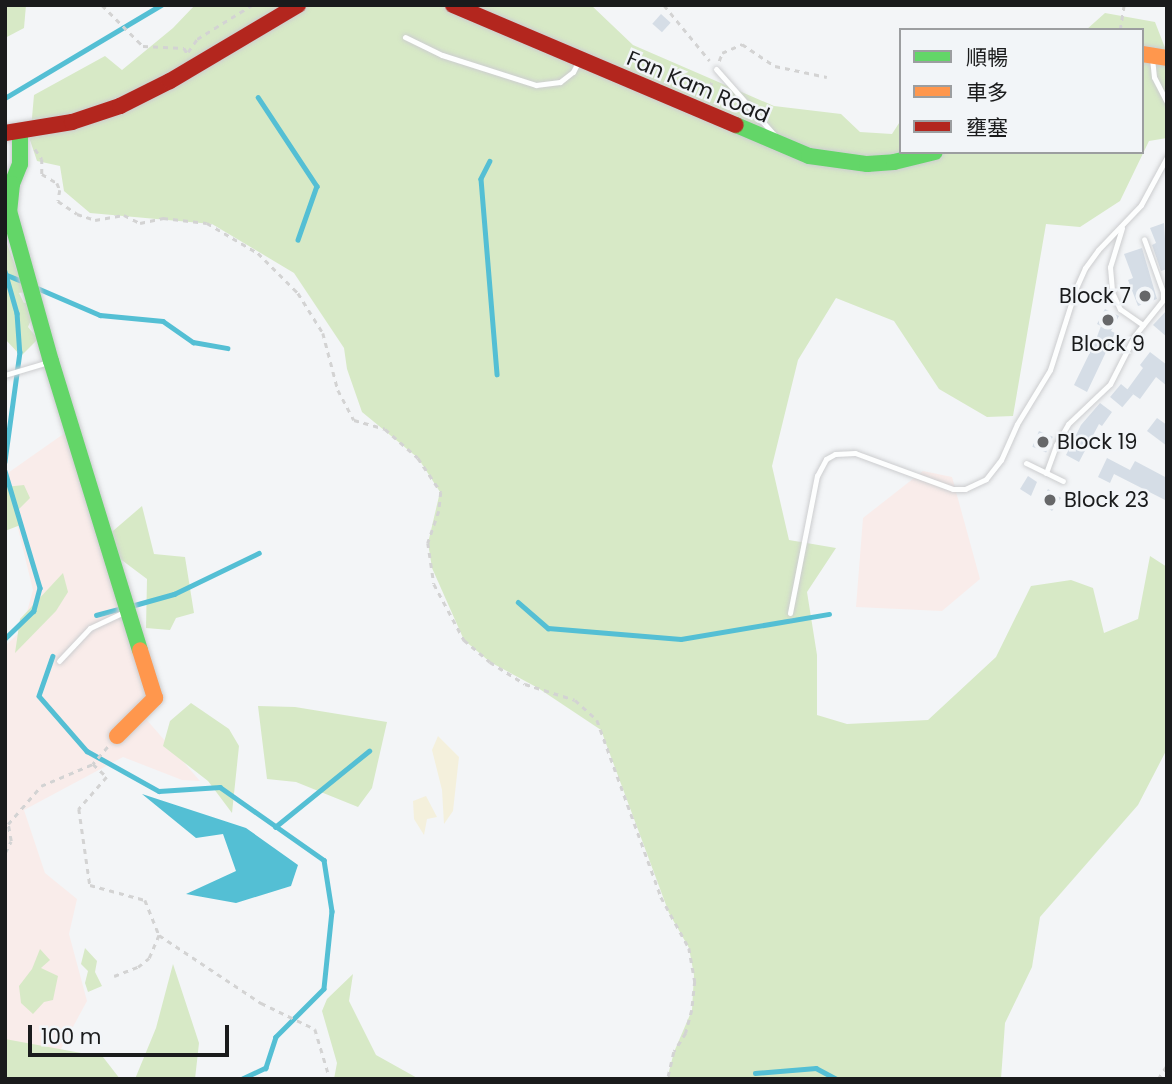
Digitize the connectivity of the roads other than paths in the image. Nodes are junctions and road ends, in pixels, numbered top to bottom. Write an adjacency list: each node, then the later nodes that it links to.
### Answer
1 (298, 5): 8 (main road)
2 (453, 5): 5 (main road, Fan Kam Road)
3 (405, 37): 5 (lane)
4 (1154, 56): 7 (lane)
5 (580, 59): 9 (main road, Fan Kam Road)
6 (716, 69): 9 (lane)
7 (1167, 102)
8 (13, 132): 12 (main road)
9 (776, 143): 10 (main road, Fan Kam Road)
10 (927, 154)
11 (1167, 157): 13 (lane)
12 (12, 176): 16 (main road)
13 (1123, 225): 15 (lane); 22 (lane)
14 (1144, 239): 15 (lane)
15 (1143, 325): 19 (lane)
16 (51, 361): 17 (lane); 21 (main road)
17 (7, 375)
18 (1026, 463): 19 (lane)
19 (1046, 473): 20 (lane)
20 (1063, 481)
21 (129, 610): 23 (lane); 24 (main road)
22 (790, 613)
23 (59, 661)
24 (117, 736)

